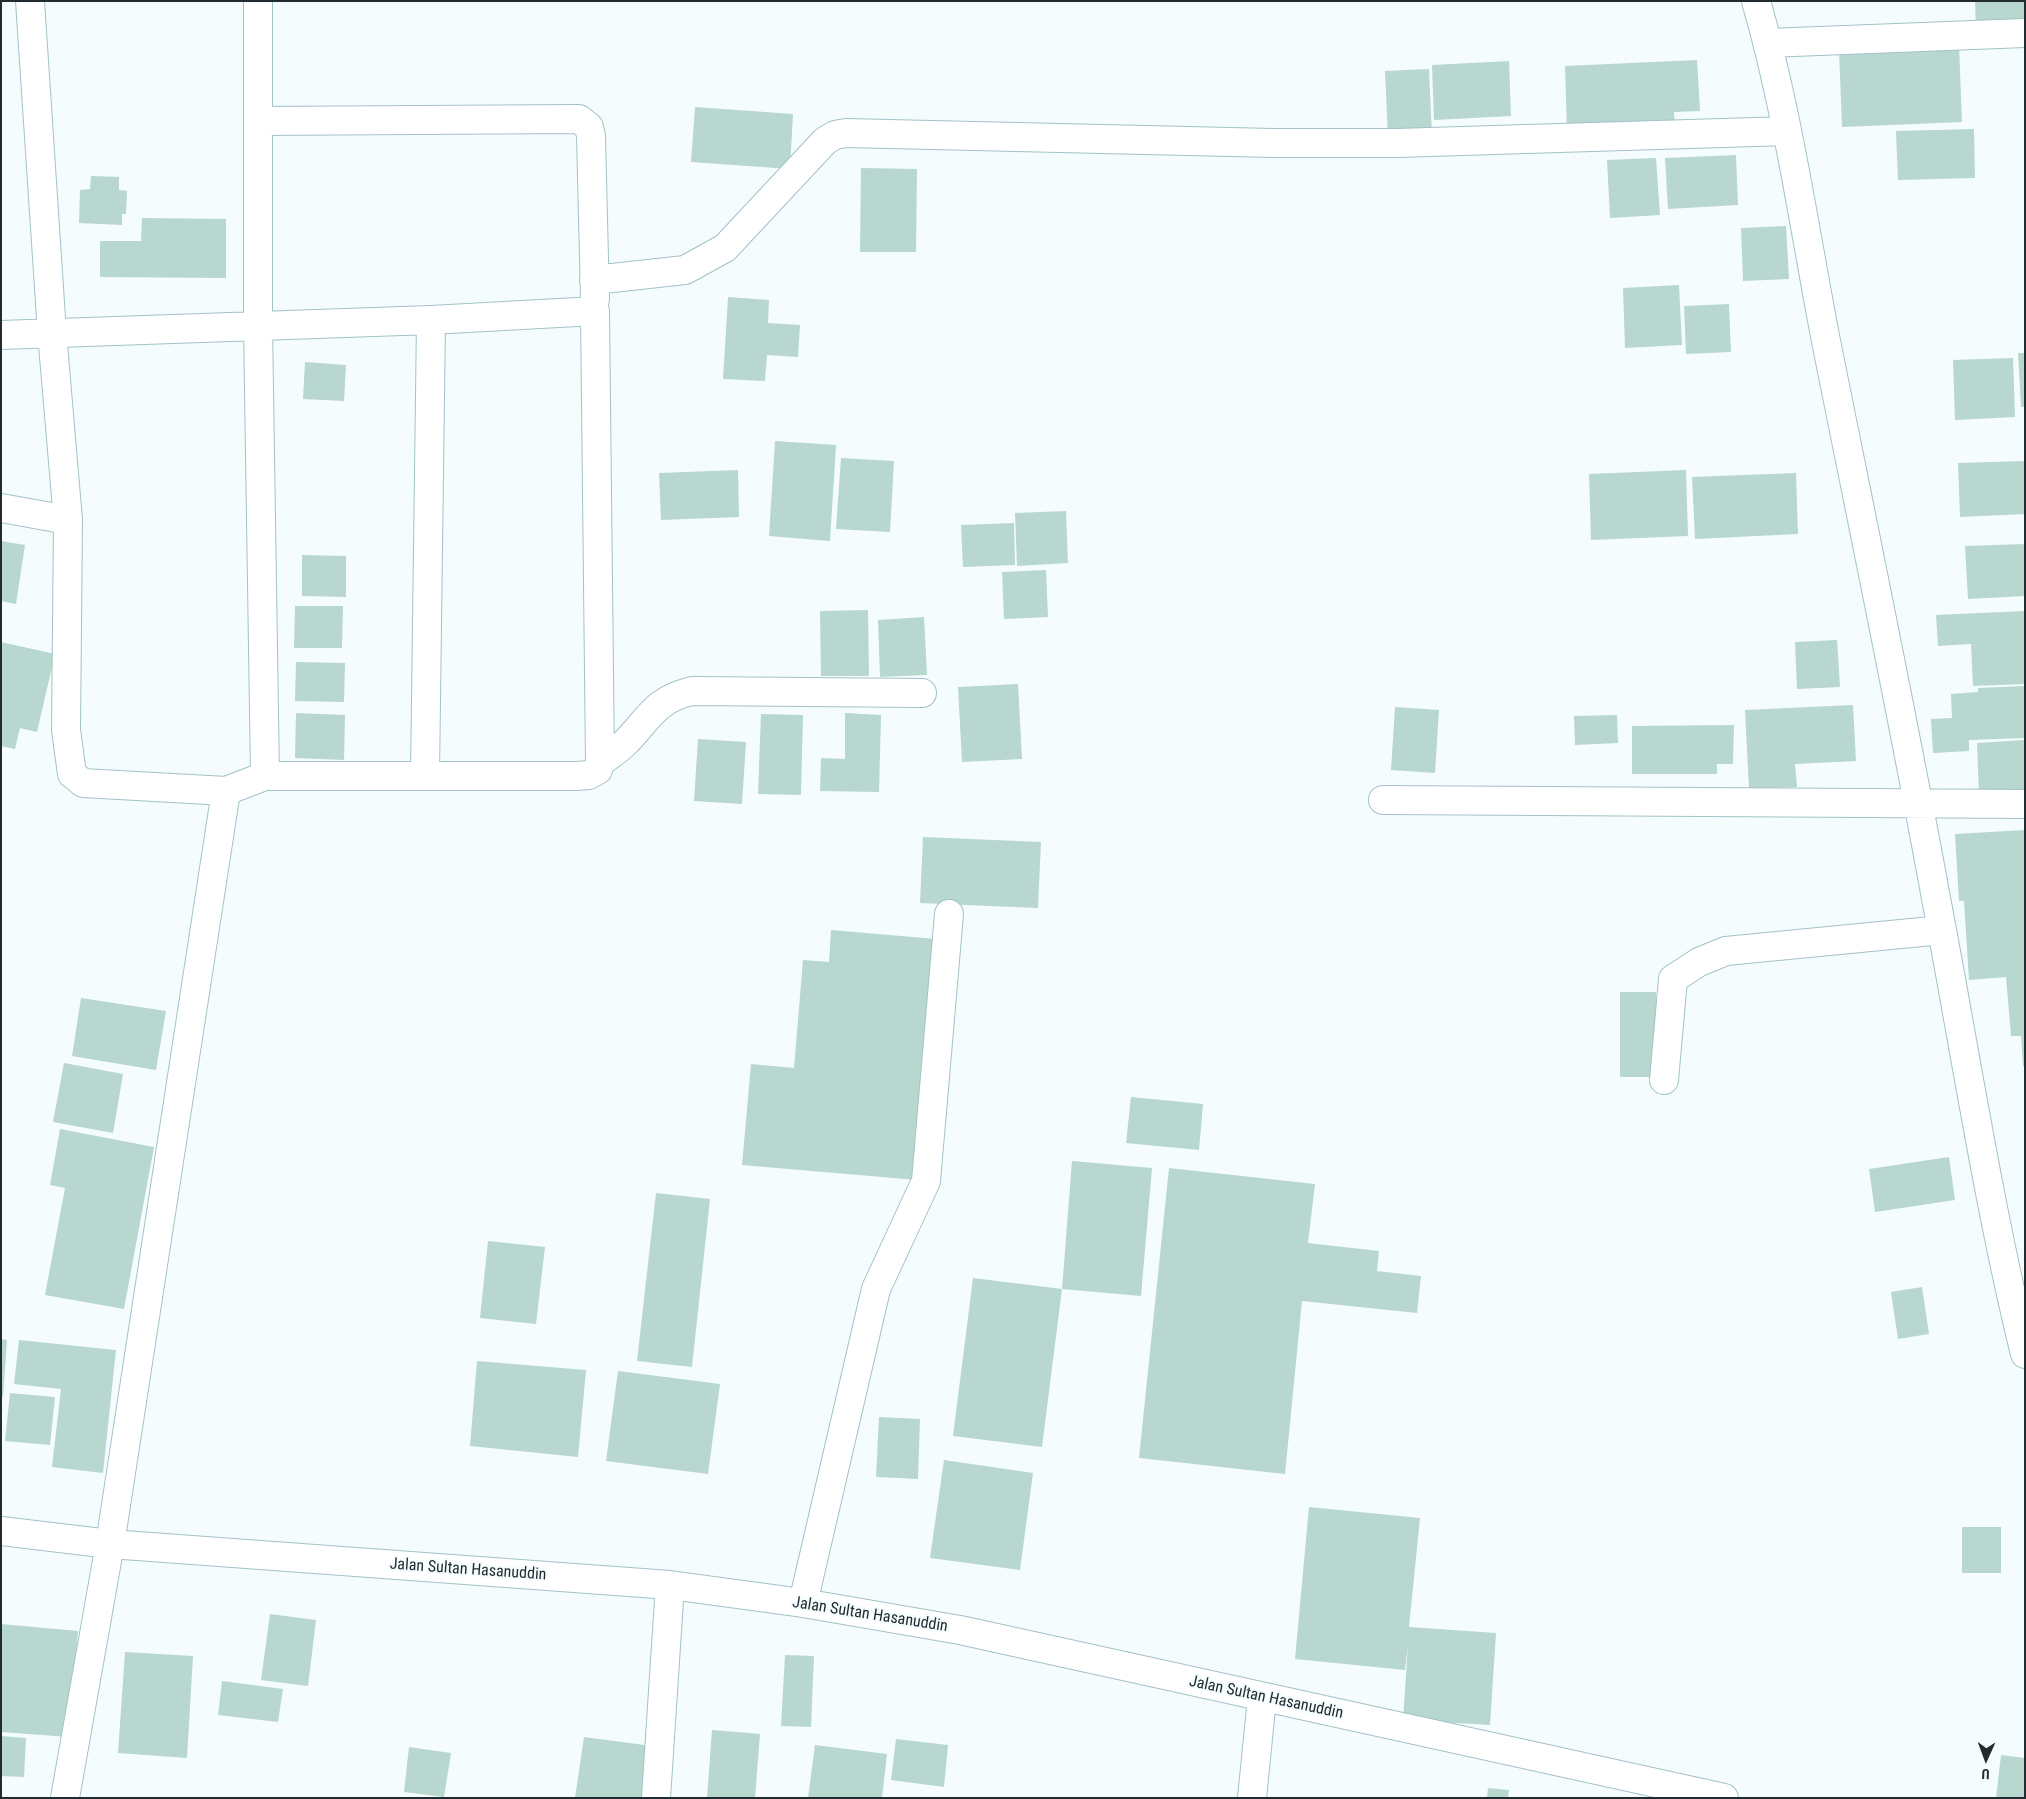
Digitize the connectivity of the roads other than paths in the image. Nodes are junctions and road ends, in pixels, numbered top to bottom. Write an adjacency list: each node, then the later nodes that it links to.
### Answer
1 (30, 1): 12 (street)
2 (258, 1): 6 (street)
3 (1756, 1): 5 (street)
4 (2025, 33): 5 (street)
5 (1768, 43): 7 (street)
6 (258, 121): 8 (street); 11 (street)
7 (1787, 131): 8 (street); 22 (street)
8 (594, 280): 9 (street)
9 (595, 310): 10 (street); 17 (street)
10 (432, 320): 11 (street); 19 (street)
11 (258, 325): 12 (street); 18 (street)
12 (52, 333): 13 (street); 15 (street)
13 (1, 334)
14 (1, 508): 15 (street)
15 (68, 520): 20 (street)
16 (922, 693): 17 (street)
17 (600, 763): 19 (street)
18 (265, 776): 19 (street); 20 (street)
19 (425, 776)
20 (226, 791): 30 (street)
21 (1383, 800): 22 (street)
22 (1918, 802): 23 (street); 25 (street)
23 (2025, 804)
24 (949, 914): 32 (street)
25 (1942, 930): 26 (street); 27 (street)
26 (1664, 1080)
27 (2014, 1265): 28 (street)
28 (2025, 1354)
29 (1, 1531): 30 (street, Jalan Sultan Hasanuddin)
30 (110, 1544): 31 (street, Jalan Sultan Hasanuddin); 34 (street)
31 (670, 1585): 32 (street, Jalan Sultan Hasanuddin); 35 (street)
32 (803, 1603): 33 (street, Jalan Sultan Hasanuddin)
33 (1262, 1698): 36 (street); 37 (street, Jalan Sultan Hasanuddin)
34 (65, 1798)
35 (656, 1798)
36 (1252, 1798)
37 (1724, 1798)

